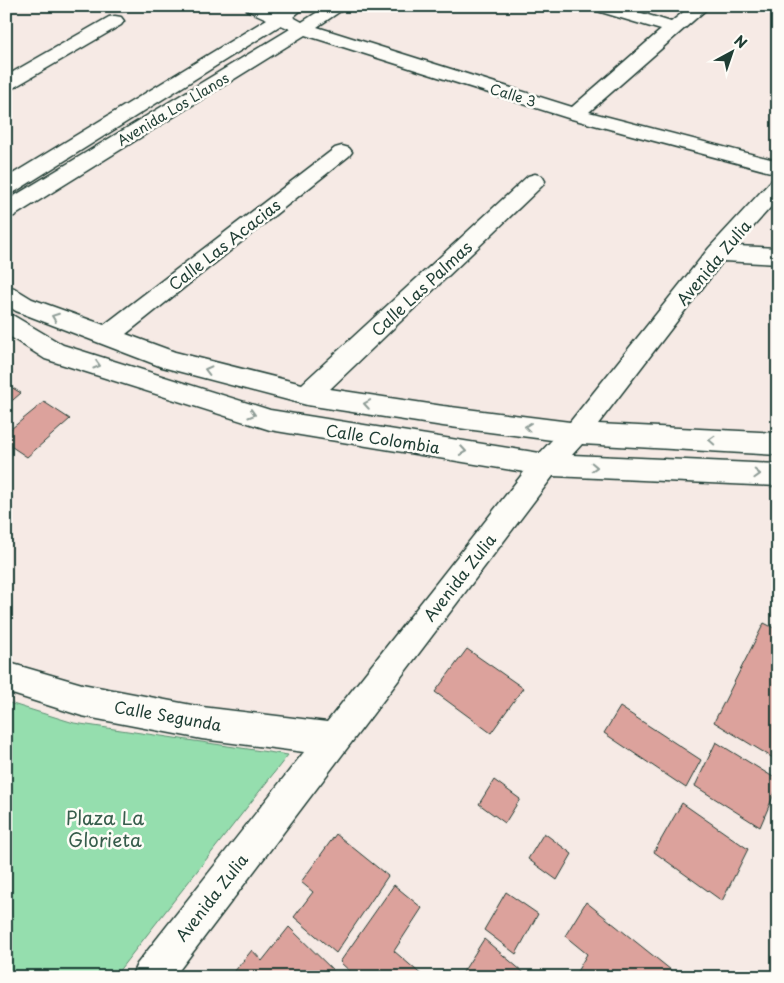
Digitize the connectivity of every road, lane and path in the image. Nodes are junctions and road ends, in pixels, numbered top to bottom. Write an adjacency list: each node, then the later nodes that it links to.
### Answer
1 (253, 6): 6 (street, Calle 3)
2 (299, 6): 6 (street, Avenida Los Llanos)
3 (340, 6): 9 (street, Avenida Los Llanos)
4 (600, 6): 8 (street)
5 (702, 6): 8 (street)
6 (279, 18): 9 (street, Calle 3); 16 (street, Avenida Los Llanos)
7 (115, 21): 10 (street)
8 (674, 28): 11 (street)
9 (304, 29): 11 (street, Calle 3); 17 (street, Avenida Los Llanos)
10 (6, 84)
11 (575, 114): 13 (street, Calle 3)
12 (342, 152): 22 (street, Calle Las Acacias)
13 (778, 168)
14 (535, 181): 23 (street, Calle Las Palmas)
15 (778, 186): 18 (street, Avenida Zulia)
16 (6, 188)
17 (6, 212)
18 (717, 253): 19 (street); 24 (street, Avenida Zulia)
19 (778, 256)
20 (6, 294): 22 (street, Calle Colombia, one-way to 20)
21 (6, 322): 26 (street, Calle Colombia, one-way to 26)
22 (106, 336): 23 (street, Calle Colombia, one-way to 22)
23 (307, 395): 24 (street, Calle Colombia, one-way to 23)
24 (576, 433): 25 (street, Calle Colombia, one-way to 24); 26 (street, Avenida Zulia)
25 (778, 444)
26 (546, 465): 27 (street, Calle Colombia, one-way to 27); 29 (street, Avenida Zulia)
27 (778, 475)
28 (6, 677): 29 (street, Calle Segunda)
29 (333, 739): 30 (street, Avenida Zulia)
30 (150, 977)

